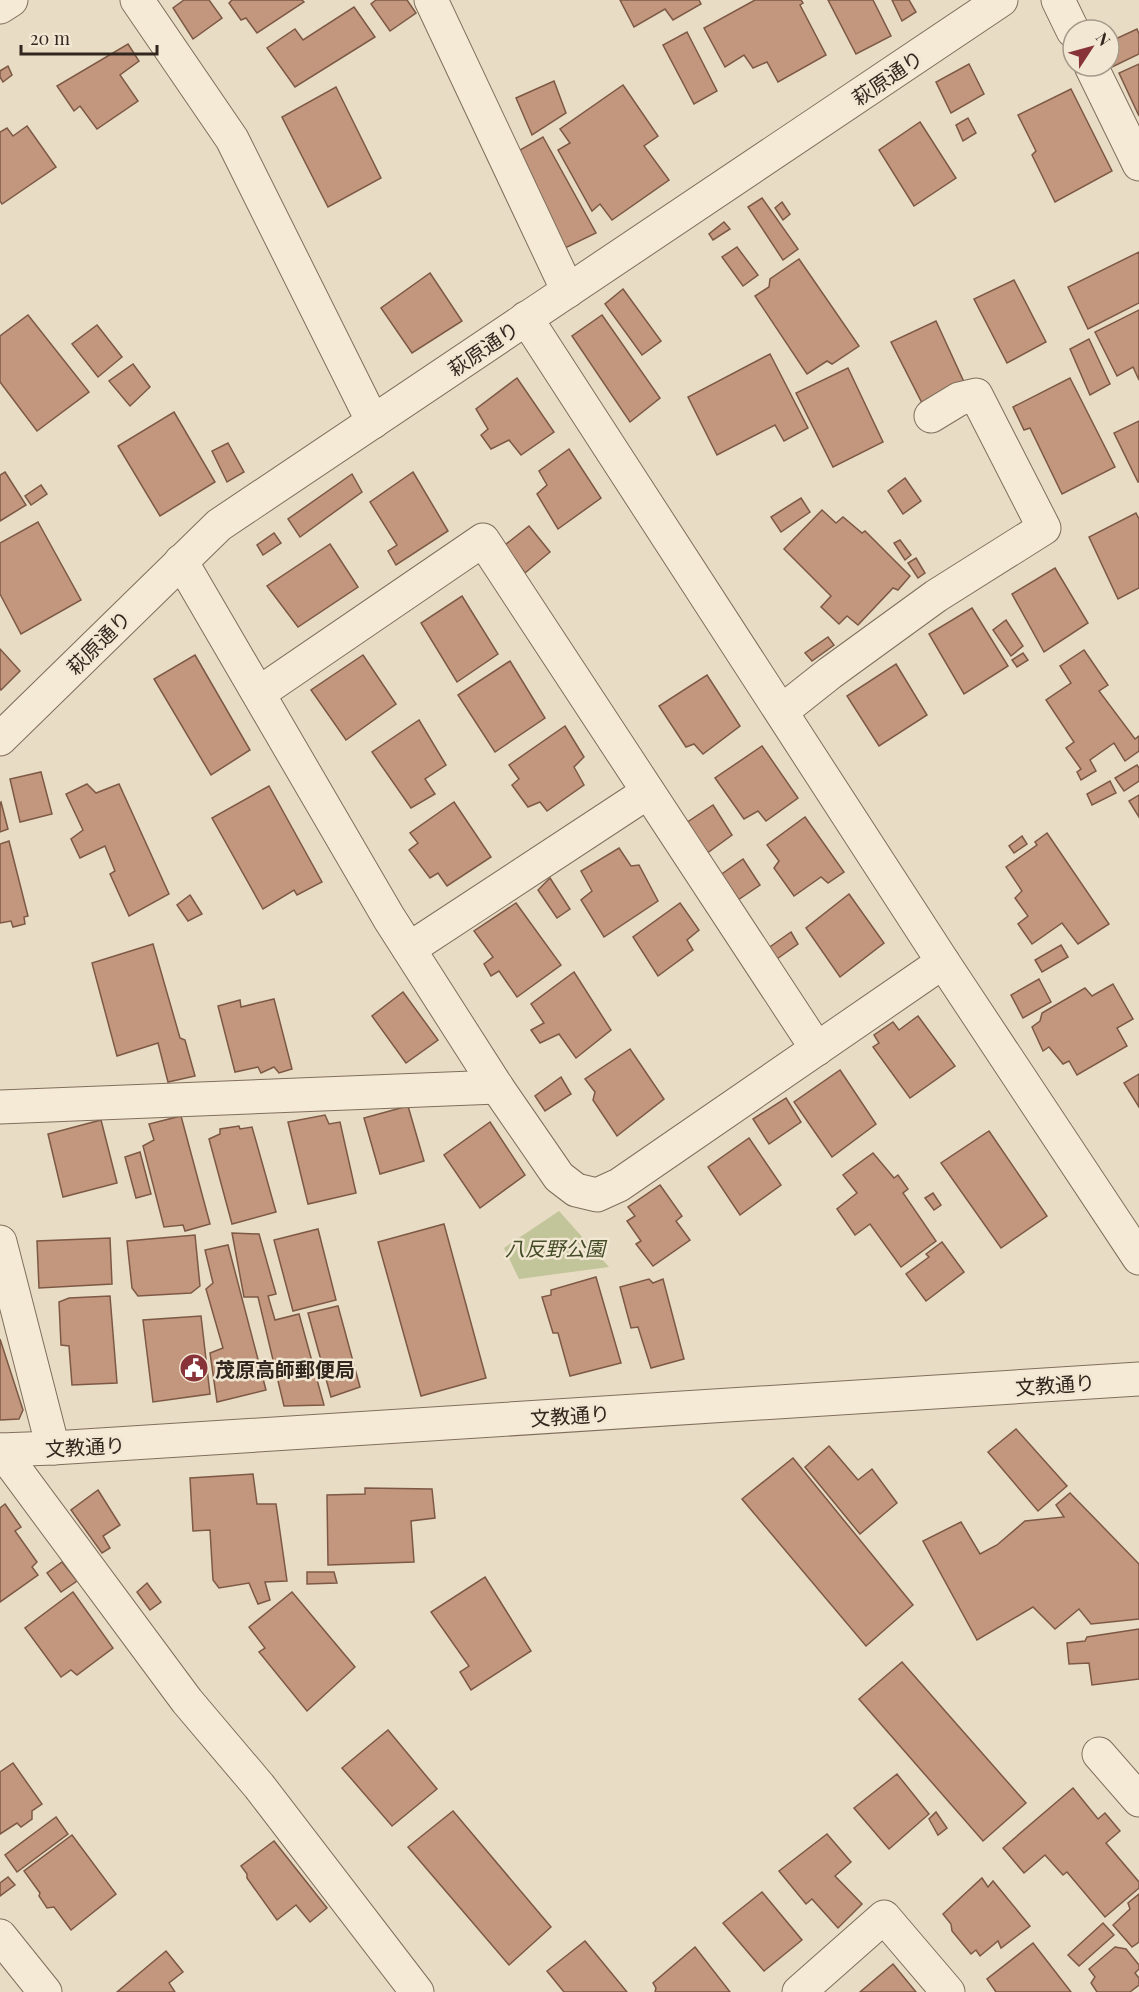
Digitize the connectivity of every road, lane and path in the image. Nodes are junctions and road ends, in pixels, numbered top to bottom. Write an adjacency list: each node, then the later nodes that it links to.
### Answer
1 (11, 0): 6 (street)
2 (137, 0): 13 (street)
3 (431, 0): 10 (street)
4 (1001, 0): 10 (street, 萩原通り)
5 (1058, 0): 7 (street)
6 (0, 7)
7 (1067, 18)
8 (1096, 78): 9 (street)
9 (1139, 164)
10 (568, 291): 11 (street, 萩原通り)
11 (526, 318): 13 (street, 萩原通り); 16 (street)
12 (931, 416): 16 (street)
13 (373, 422): 14 (street, 萩原通り)
14 (181, 561): 15 (street); 17 (street, 萩原通り)
15 (258, 693): 18 (street); 19 (street)
16 (782, 711): 20 (street)
17 (0, 739)
18 (648, 792): 19 (street); 21 (street)
19 (409, 949): 22 (street)
20 (943, 962): 21 (street); 25 (street)
21 (817, 1049): 22 (street)
22 (497, 1087): 23 (street)
23 (0, 1107)
24 (0, 1242): 27 (street)
25 (1139, 1258)
26 (1139, 1379): 27 (street, 文教通り)
27 (53, 1448): 28 (street, 文教通り)
28 (0, 1450): 33 (street)
29 (1099, 1754): 30 (street)
30 (1139, 1800)
31 (0, 1936): 32 (street)
32 (45, 1992)
33 (417, 1992)
34 (799, 1992): 35 (street)
35 (948, 1992)

